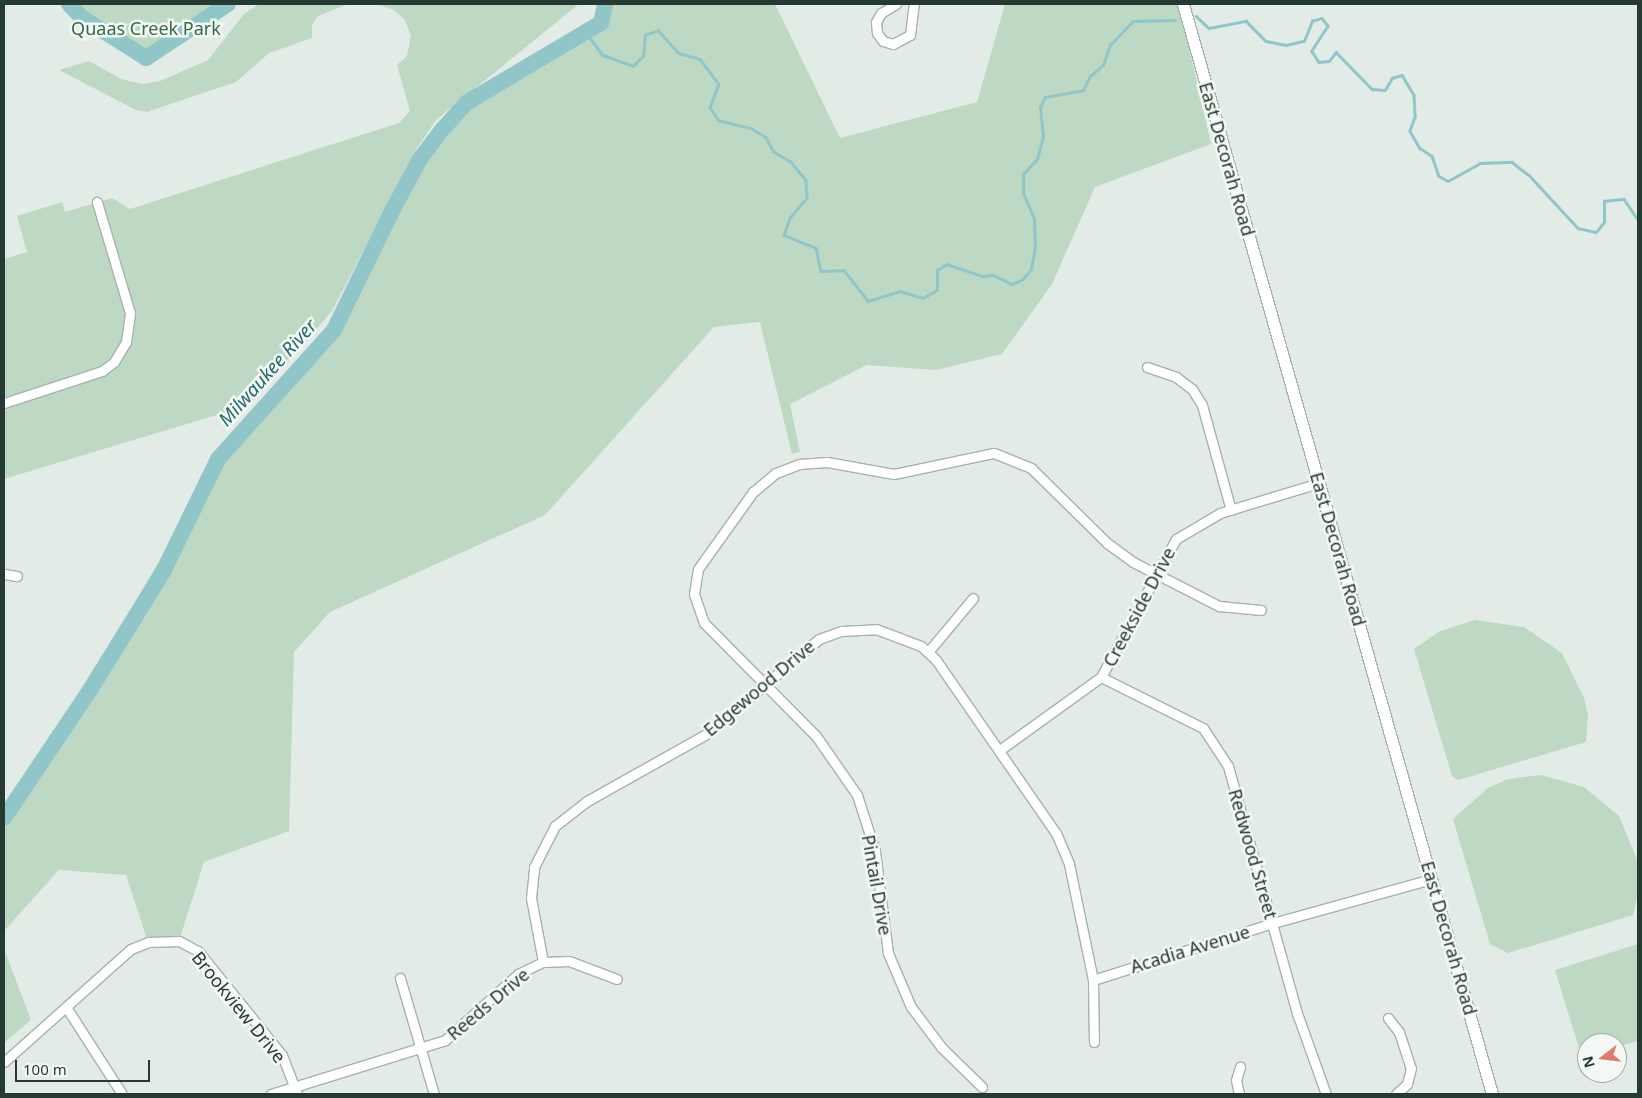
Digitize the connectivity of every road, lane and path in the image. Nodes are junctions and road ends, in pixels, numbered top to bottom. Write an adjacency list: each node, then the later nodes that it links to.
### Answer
1 (896, 4): 2 (street)
2 (914, 4)
3 (1183, 4): 7 (street, East Decorah Road)
4 (97, 202): 6 (street)
5 (1147, 367): 8 (street)
6 (4, 403)
7 (1319, 483): 8 (street, Creekside Drive); 18 (street, East Decorah Road)
8 (1231, 510): 10 (street, Creekside Drive)
9 (4, 574): 11 (street)
10 (1155, 574): 13 (street); 15 (street, Creekside Drive); 16 (street, Pintail Drive)
11 (17, 576)
12 (973, 598): 14 (street)
13 (1261, 610)
14 (928, 652): 16 (street, Edgewood Drive); 17 (street, Edgewood Drive)
15 (1101, 677): 17 (street, Creekside Drive); 19 (street, Redwood Street)
16 (765, 684): 20 (street, Edgewood Drive); 30 (street, Pintail Drive)
17 (1001, 749): 23 (street, Edgewood Drive)
18 (1432, 879): 19 (street, Acadia Avenue); 38 (street, East Decorah Road)
19 (1273, 923): 23 (street, Acadia Avenue); 36 (street, Redwood Street)
20 (543, 962): 22 (street, Reeds Drive); 27 (street, Reeds Drive)
21 (400, 978): 27 (street)
22 (617, 979)
23 (1093, 980): 26 (street, Edgewood Drive)
24 (66, 1007): 28 (street, Brookview Drive); 31 (street, Brookview Drive); 32 (street)
25 (1388, 1018): 37 (street)
26 (1094, 1042)
27 (421, 1050): 31 (street, Reeds Drive); 34 (street)
28 (4, 1062)
29 (1240, 1067): 35 (street)
30 (982, 1087)
31 (296, 1091): 33 (street, Reeds Drive)
32 (122, 1094)
33 (271, 1094)
34 (434, 1094)
35 (1239, 1094)
36 (1326, 1094)
37 (1396, 1094)
38 (1492, 1094)

